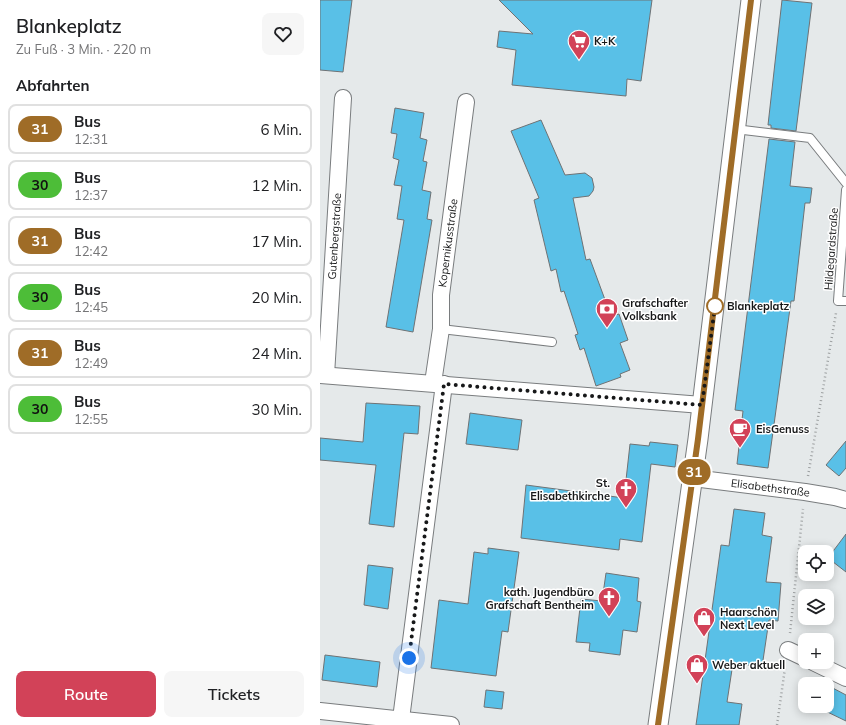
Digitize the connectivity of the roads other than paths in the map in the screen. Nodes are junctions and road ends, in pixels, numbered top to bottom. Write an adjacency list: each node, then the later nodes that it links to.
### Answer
1 (751, 0): 4 (street)
2 (344, 98): 10 (street, Gutenbergstraße)
3 (466, 102): 8 (street, Kopernikusstraße)
4 (735, 130): 5 (lane); 12 (street)
5 (846, 183)
6 (846, 190): 7 (lane, Hildegardstraße)
7 (842, 301)
8 (441, 329): 9 (lane); 11 (street, Kopernikusstraße)
9 (552, 342)
10 (323, 375): 11 (street)
11 (438, 384): 12 (street); 20 (street, Kopernikusstraße)
12 (702, 405): 13 (street)
13 (693, 478): 14 (street, Elisabethstraße); 23 (street)
14 (846, 500)
15 (788, 650): 16 (street)
16 (798, 655)
17 (827, 669): 18 (street)
18 (846, 678)
19 (320, 711): 21 (street)
20 (401, 719): 21 (street); 22 (street)
21 (365, 720)
22 (451, 725)
23 (658, 725)

